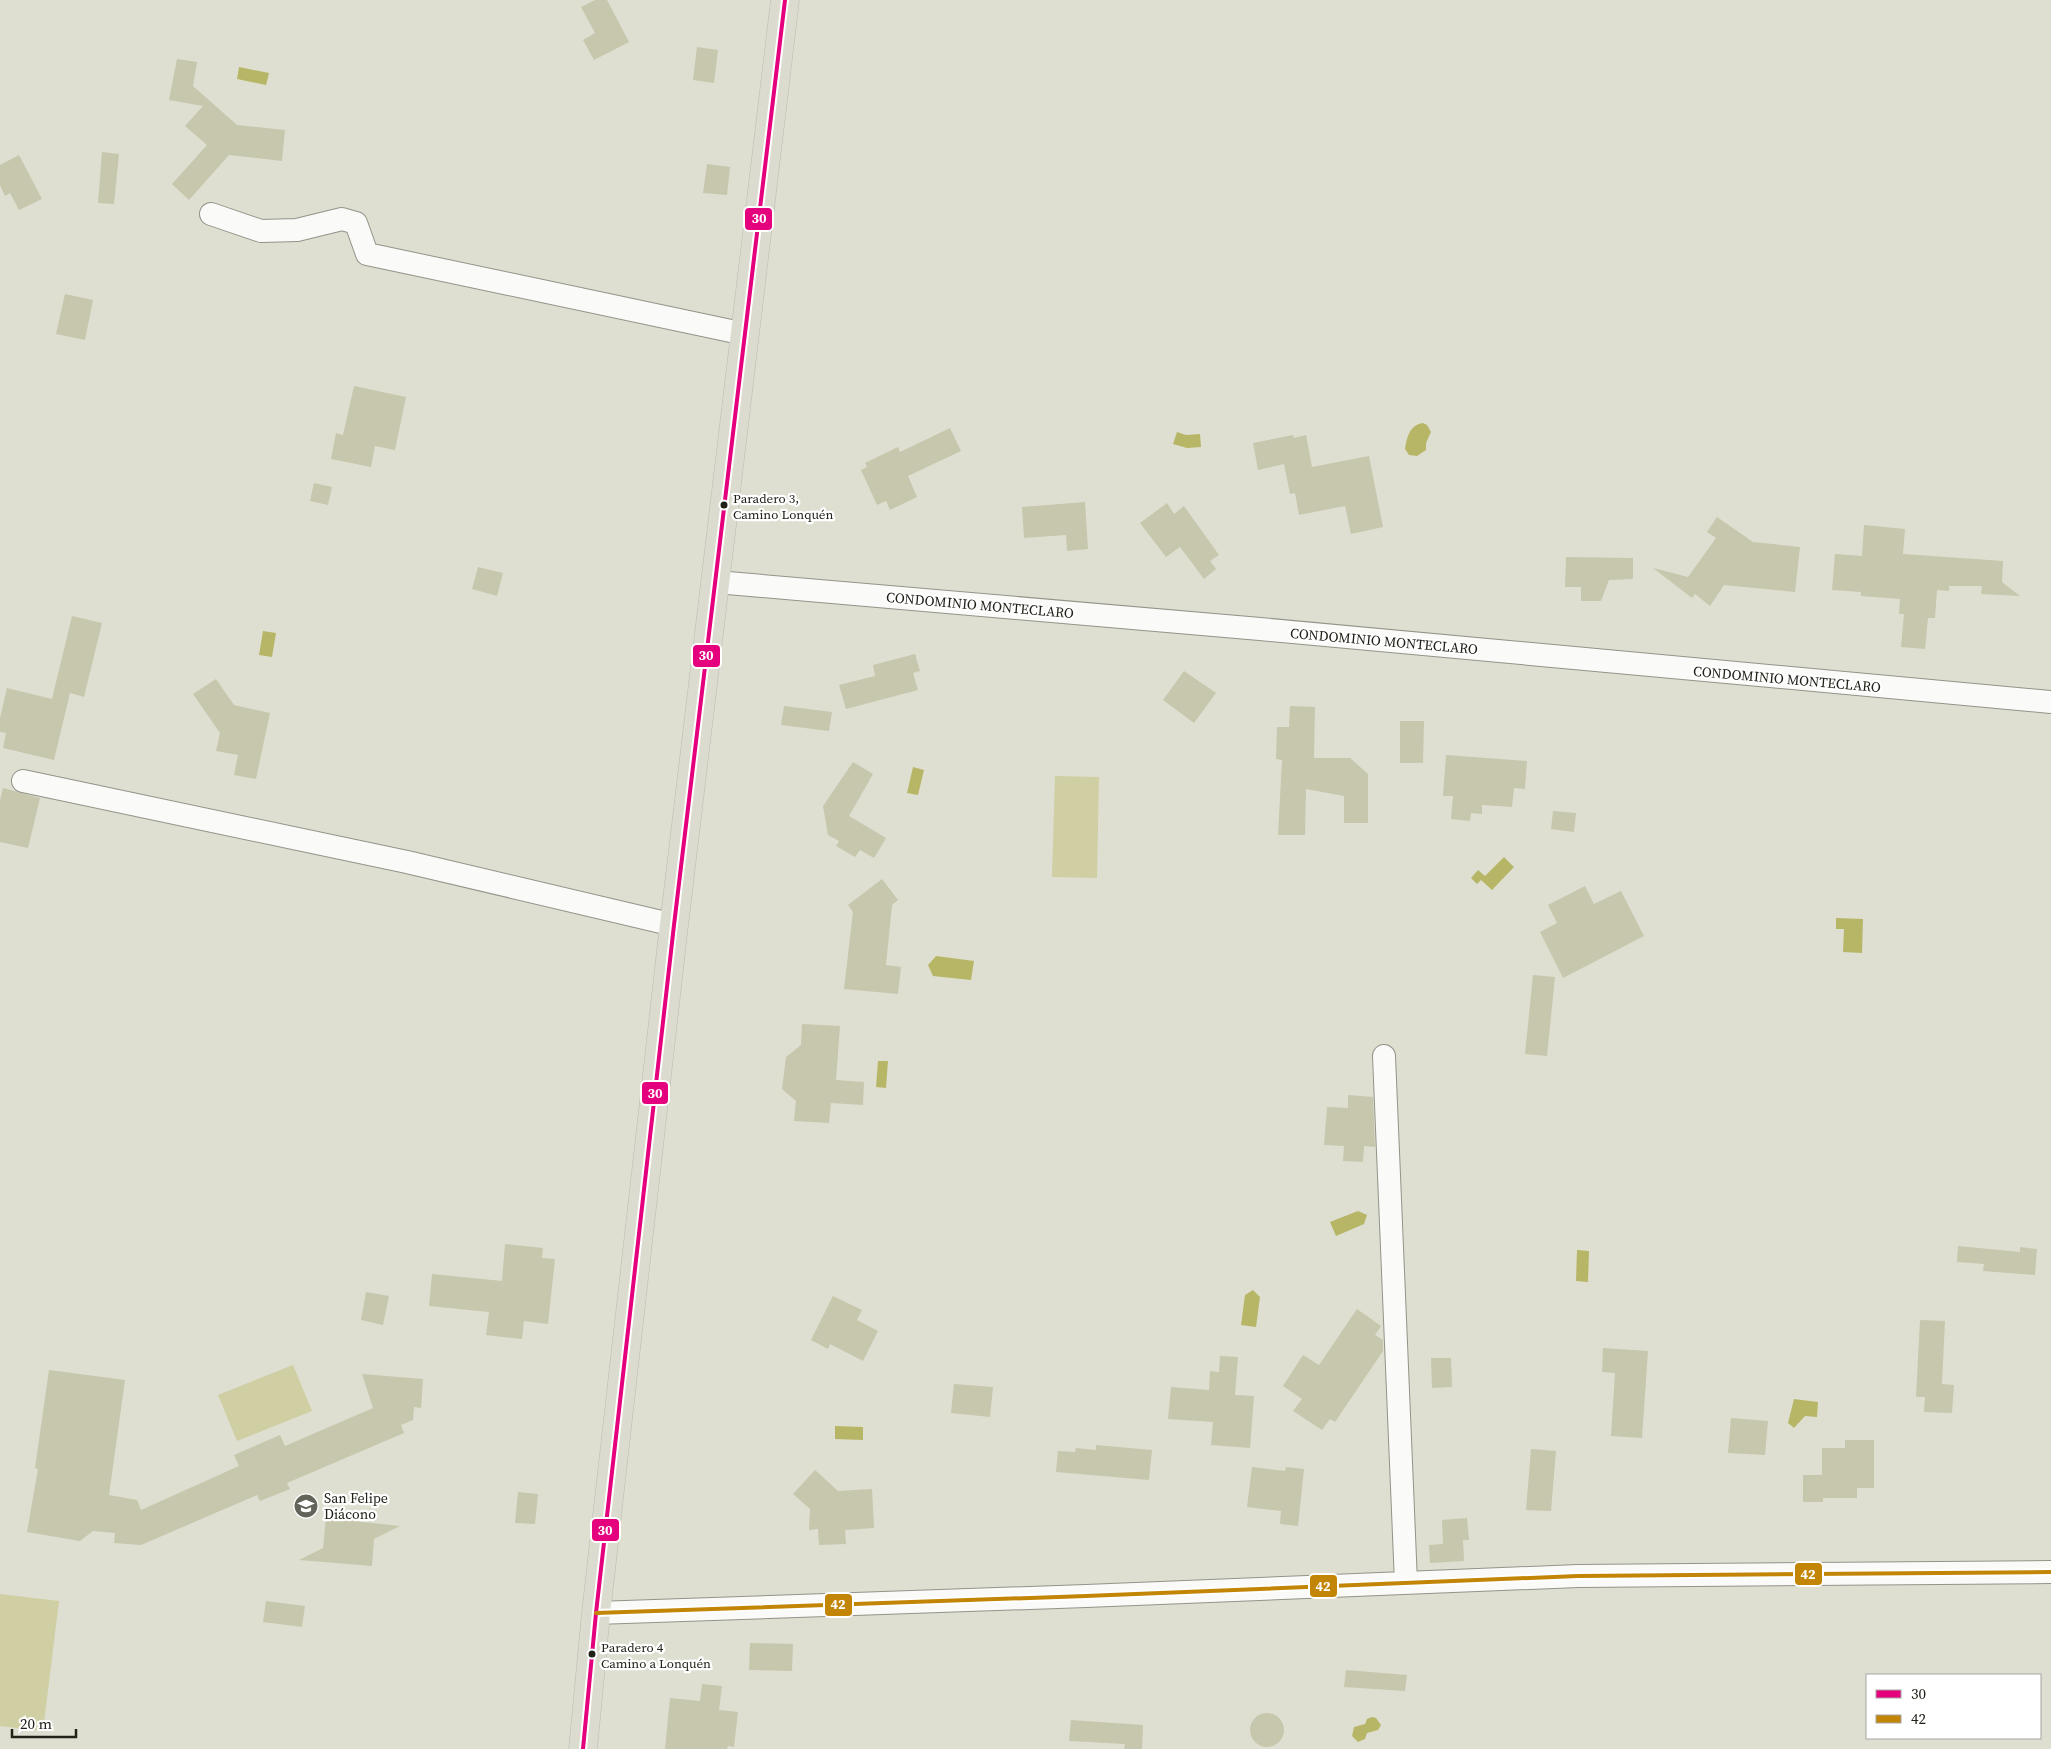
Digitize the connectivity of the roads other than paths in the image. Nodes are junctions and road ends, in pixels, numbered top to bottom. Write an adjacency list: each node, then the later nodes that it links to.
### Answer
1 (785, 0): 3 (main road)
2 (211, 214): 3 (street)
3 (745, 334): 4 (main road)
4 (716, 582): 5 (street, CONDOMINIO MONTECLARO); 7 (main road)
5 (2051, 702)
6 (23, 781): 7 (street)
7 (674, 924): 11 (main road)
8 (1384, 1056): 10 (street)
9 (2051, 1572): 10 (street)
10 (1406, 1583): 11 (street)
11 (596, 1613): 12 (main road)
12 (583, 1749)

